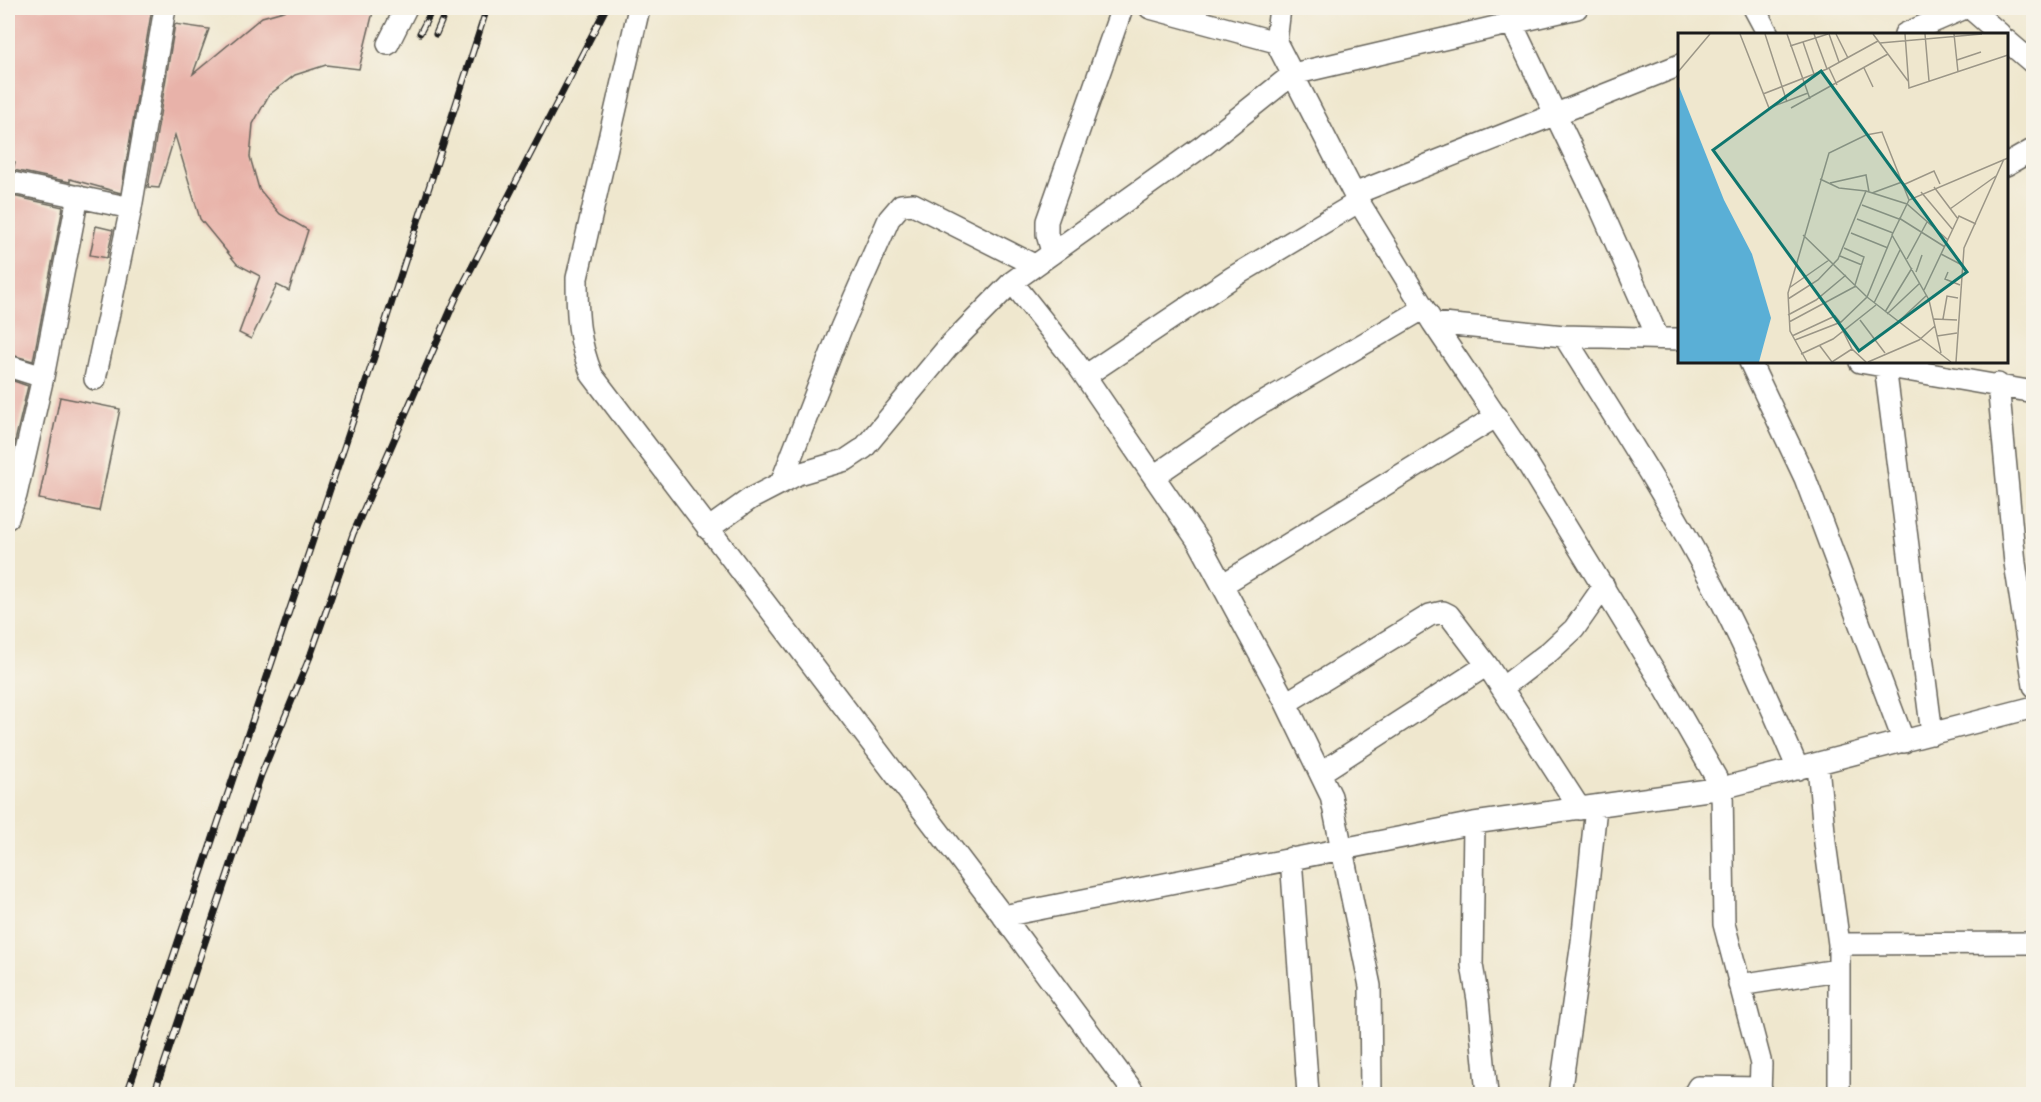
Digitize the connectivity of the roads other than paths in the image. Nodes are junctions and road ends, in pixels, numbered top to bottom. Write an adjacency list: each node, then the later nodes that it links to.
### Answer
1 (165, 8): 27 (street)
2 (406, 8): 17 (street)
3 (639, 8): 49 (street)
4 (1122, 8): 28 (street)
5 (1150, 8): 16 (street)
6 (1280, 8): 16 (street)
7 (1577, 8): 11 (street)
8 (1754, 8): 12 (street)
9 (1965, 8): 13 (street)
10 (1970, 8): 14 (street)
11 (1511, 22): 20 (street); 21 (street)
12 (1761, 32)
13 (1907, 33)
14 (1999, 33)
15 (2008, 41): 18 (street)
16 (1276, 42): 20 (street)
17 (388, 44)
18 (2034, 64)
19 (1678, 66): 21 (street)
20 (1293, 74): 26 (street); 28 (street)
21 (1557, 114): 26 (street); 33 (street)
22 (2034, 149): 23 (street)
23 (2008, 164)
24 (8, 182): 25 (street)
25 (78, 196): 27 (street); 41 (street)
26 (1356, 198): 31 (street); 40 (street)
27 (131, 208): 42 (street)
28 (1052, 252): 29 (street)
29 (1034, 265): 30 (street); 47 (street)
30 (1012, 282): 40 (street); 47 (street)
31 (1428, 316): 32 (street); 45 (street); 46 (street)
32 (1564, 336): 33 (street); 59 (street)
33 (1658, 338): 34 (street)
34 (1678, 339)
35 (1750, 363): 58 (street)
36 (1866, 363): 38 (street)
37 (8, 366): 41 (street)
38 (1885, 366): 39 (street); 57 (street)
39 (1942, 369): 43 (street)
40 (1085, 376): 46 (street)
41 (43, 377): 48 (street)
42 (95, 379)
43 (1998, 384): 44 (street); 53 (street)
44 (2034, 392)
45 (1497, 416): 50 (street); 51 (street)
46 (1154, 476): 50 (street)
47 (781, 483): 49 (street)
48 (8, 518)
49 (708, 529): 66 (street)
50 (1222, 585): 55 (street)
51 (1604, 586): 54 (street); 61 (street)
52 (1487, 664): 54 (street); 55 (street); 60 (street)
53 (2034, 686)
54 (1502, 688): 62 (street)
55 (1286, 703): 60 (street)
56 (2034, 707): 57 (street)
57 (1932, 734): 58 (street)
58 (1904, 742): 59 (street)
59 (1808, 767): 61 (street); 68 (street)
60 (1320, 773): 64 (street)
61 (1722, 788): 62 (street); 70 (street)
62 (1588, 808): 63 (street); 76 (street)
63 (1474, 823): 64 (street); 75 (street)
64 (1341, 850): 65 (street); 74 (street)
65 (1291, 858): 66 (street); 73 (street)
66 (1002, 916): 72 (street)
67 (2034, 943): 68 (street)
68 (1839, 944): 69 (street)
69 (1838, 969): 70 (street); 78 (street)
70 (1739, 985): 71 (street)
71 (1760, 1091): 77 (street)
72 (1135, 1095)
73 (1308, 1095)
74 (1371, 1095)
75 (1487, 1095)
76 (1560, 1095)
77 (1694, 1095)
78 (1839, 1095)

